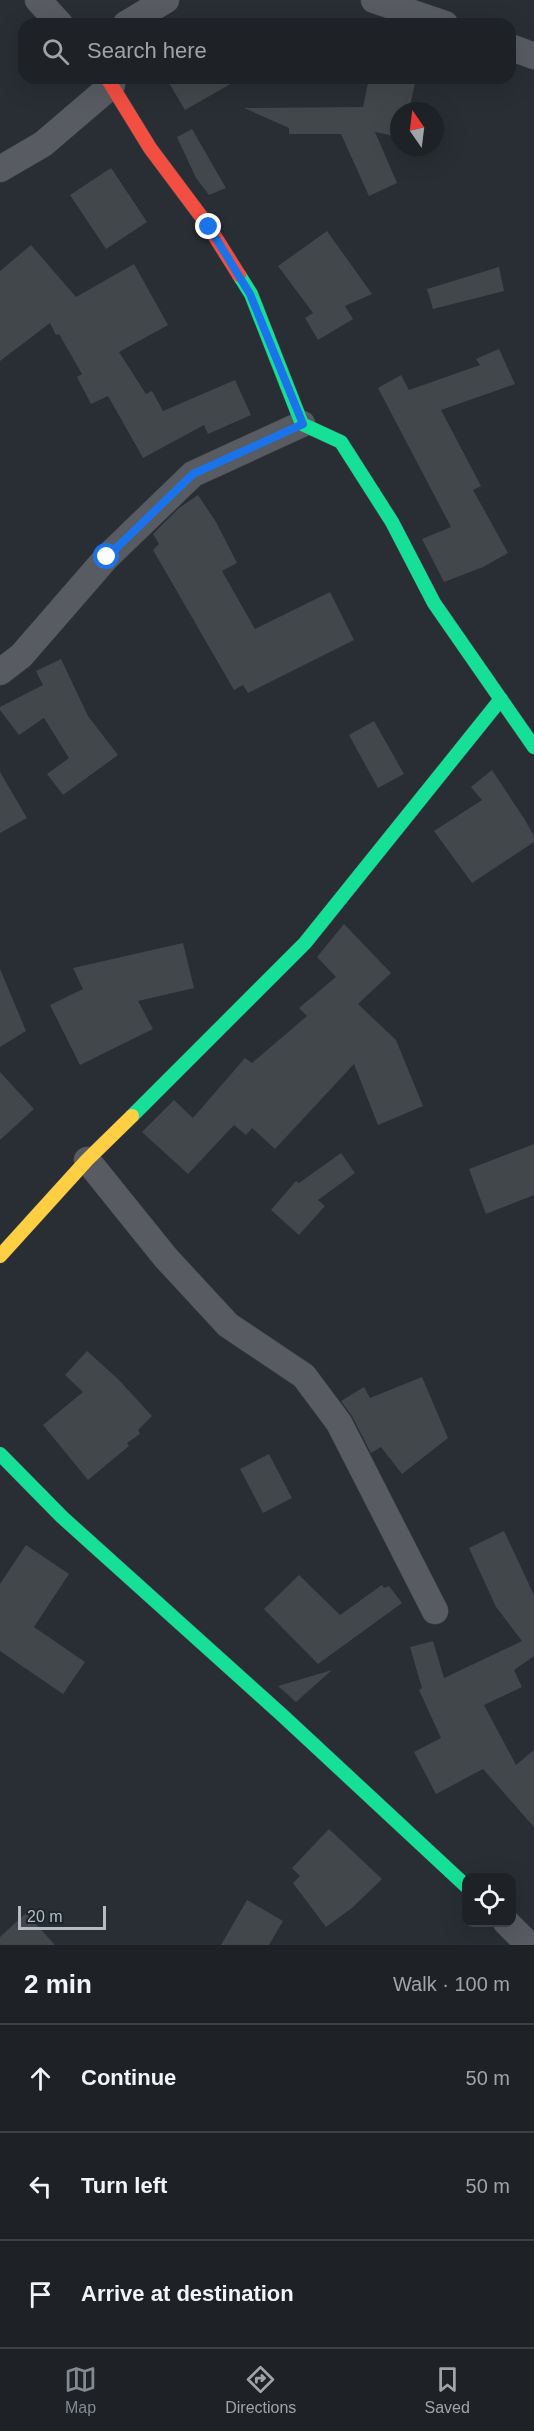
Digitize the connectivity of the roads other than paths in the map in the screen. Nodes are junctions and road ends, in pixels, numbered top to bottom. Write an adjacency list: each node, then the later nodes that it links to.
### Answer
1 (38, 0): 4 (street)
2 (166, 0): 5 (street)
3 (374, 0): 6 (street)
4 (54, 18)
5 (136, 18)
6 (427, 18)
7 (516, 49): 8 (street)
8 (534, 56)
9 (107, 84): 11 (street)
10 (112, 84): 12 (street)
11 (0, 169)
12 (303, 424): 13 (street); 14 (street)
13 (0, 672)
14 (501, 699): 15 (street); 16 (street)
15 (534, 747)
16 (87, 1160): 17 (street); 19 (street)
17 (0, 1256)
18 (0, 1454): 20 (street)
19 (435, 1611)
20 (462, 1882)
21 (510, 1927): 22 (street)
22 (529, 1945)

